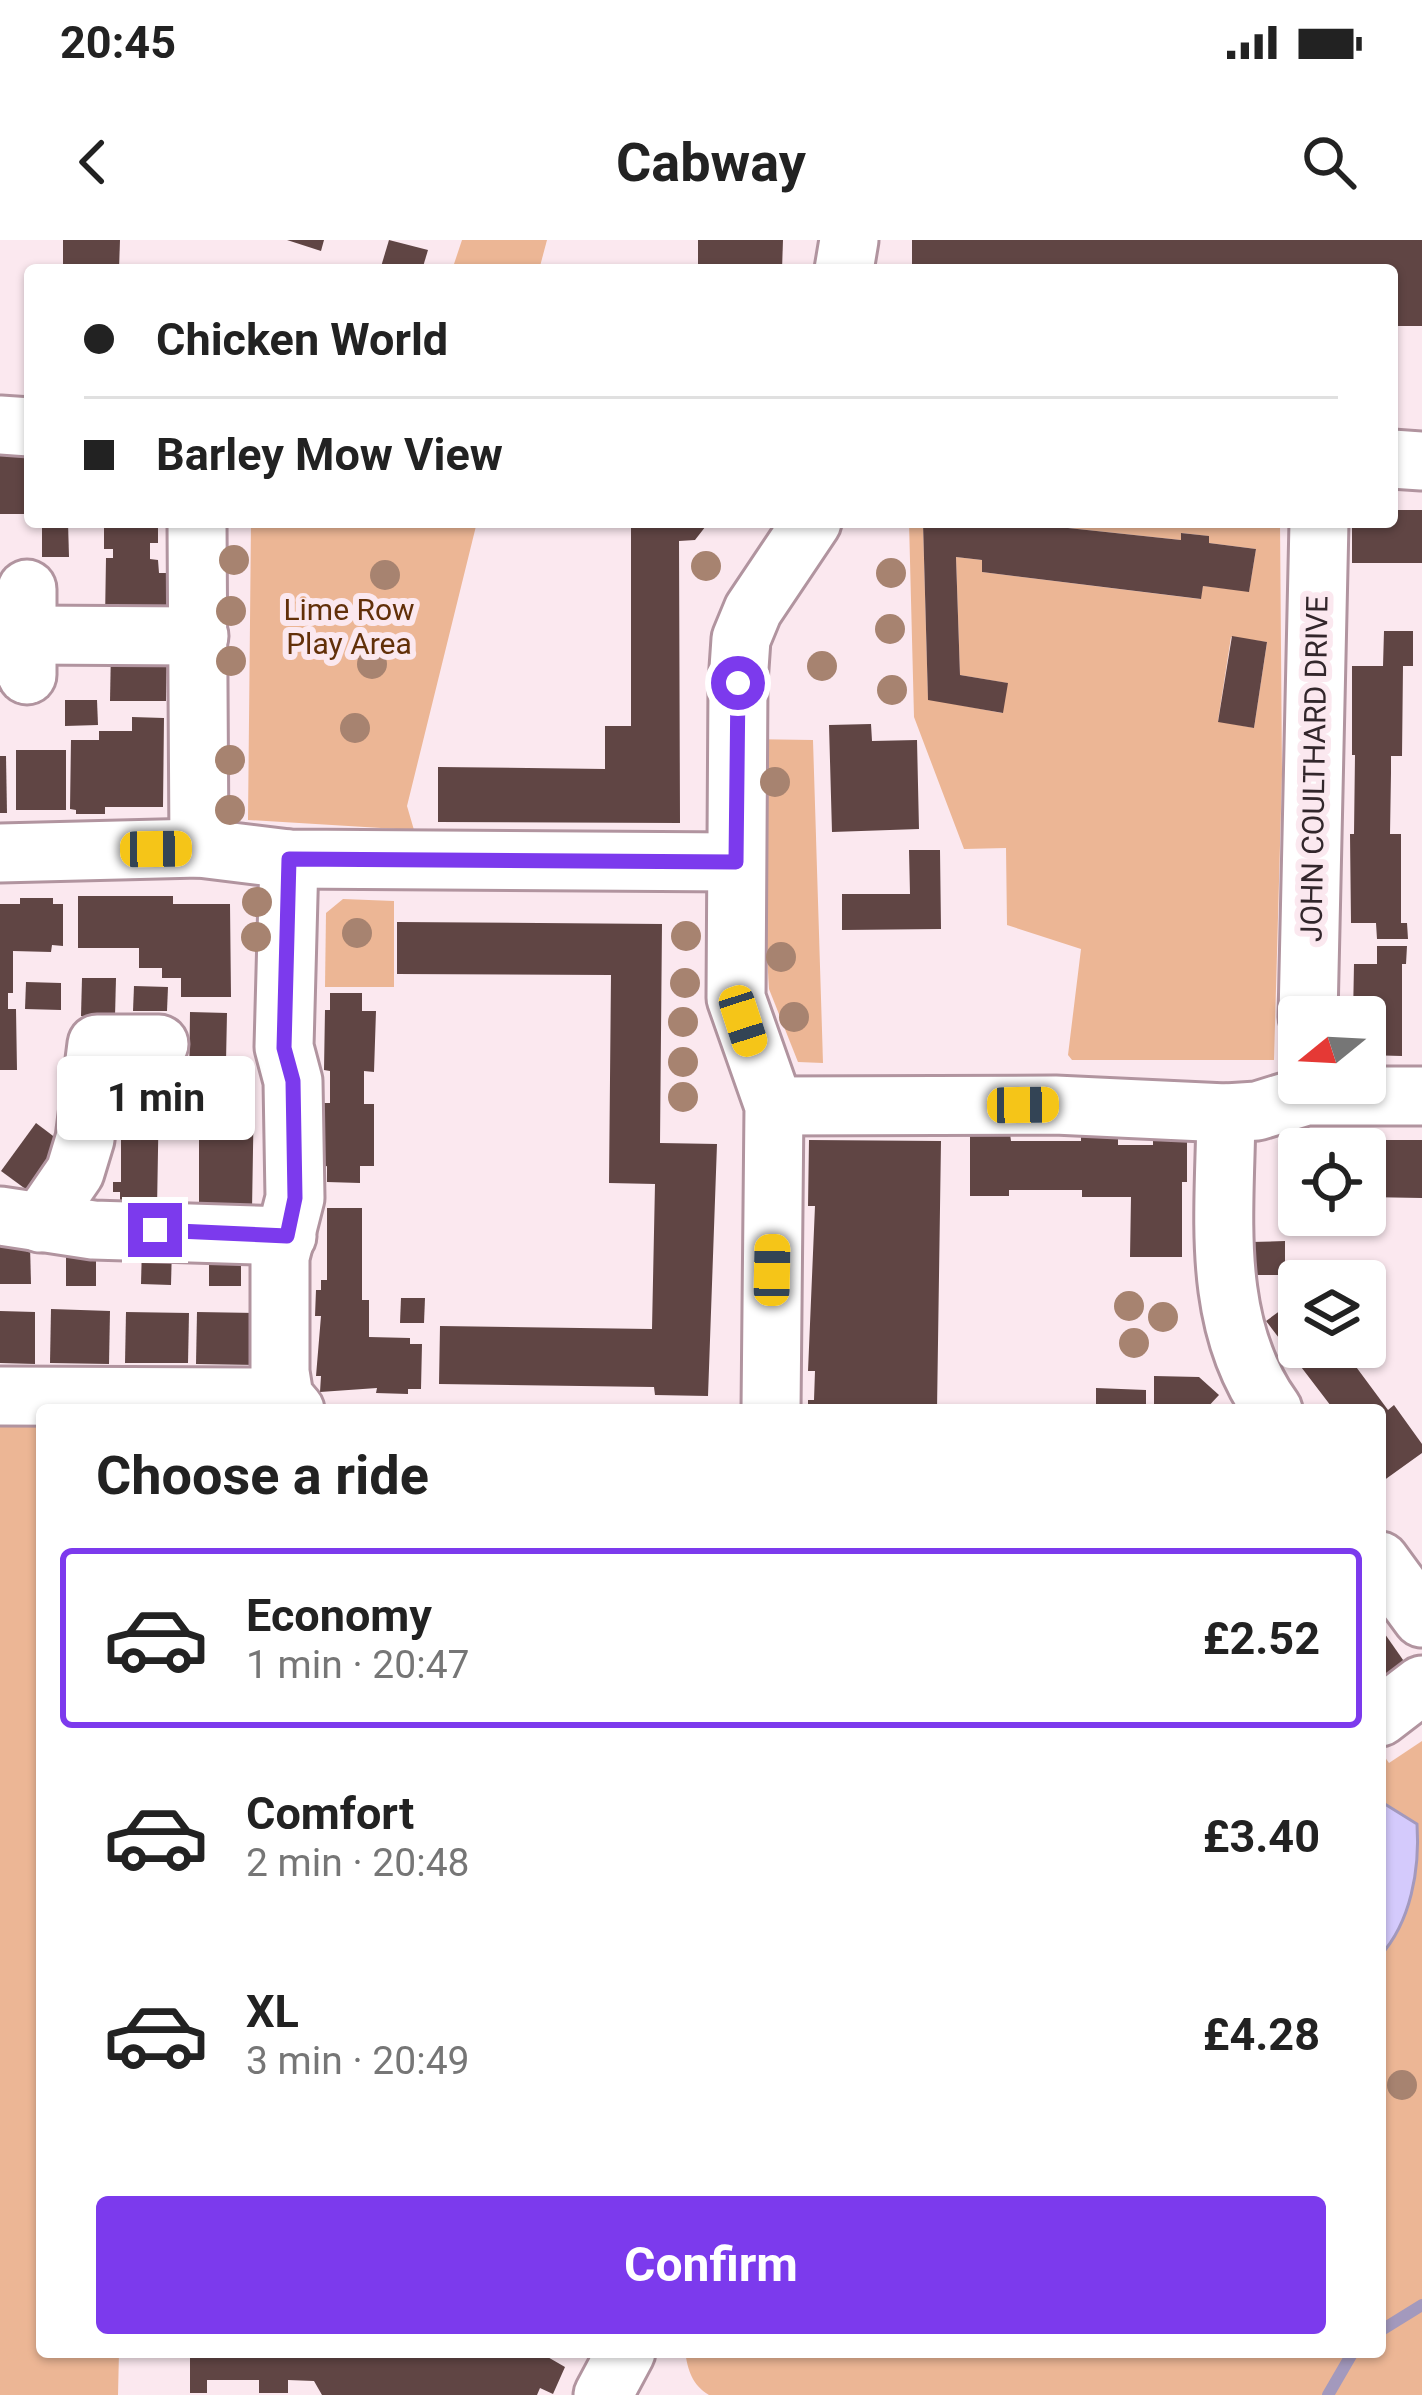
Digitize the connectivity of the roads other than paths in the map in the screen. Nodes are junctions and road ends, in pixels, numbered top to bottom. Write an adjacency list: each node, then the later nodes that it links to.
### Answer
1 (197, 528): 5 (street)
2 (808, 528): 9 (street)
3 (1319, 528): 10 (street, JOHN COULTHARD DRIVE)
4 (27, 633): 5 (street)
5 (200, 636): 6 (street)
6 (199, 848): 7 (street); 8 (street)
7 (0, 853)
8 (289, 859): 9 (street); 18 (street)
9 (736, 862): 15 (street)
10 (1308, 996)
11 (159, 1044): 17 (street)
12 (1386, 1094): 13 (street)
13 (1422, 1096)
14 (1278, 1102): 16 (street)
15 (774, 1106): 16 (street); 21 (street)
16 (1226, 1113): 22 (street)
17 (20, 1219): 18 (street)
18 (287, 1236): 20 (street)
19 (0, 1396): 20 (street)
20 (290, 1404)
21 (771, 1404)
22 (1270, 1404)
23 (1386, 1569): 24 (street)
24 (1422, 1618)
25 (1422, 1685): 26 (street)
26 (1386, 1712)

